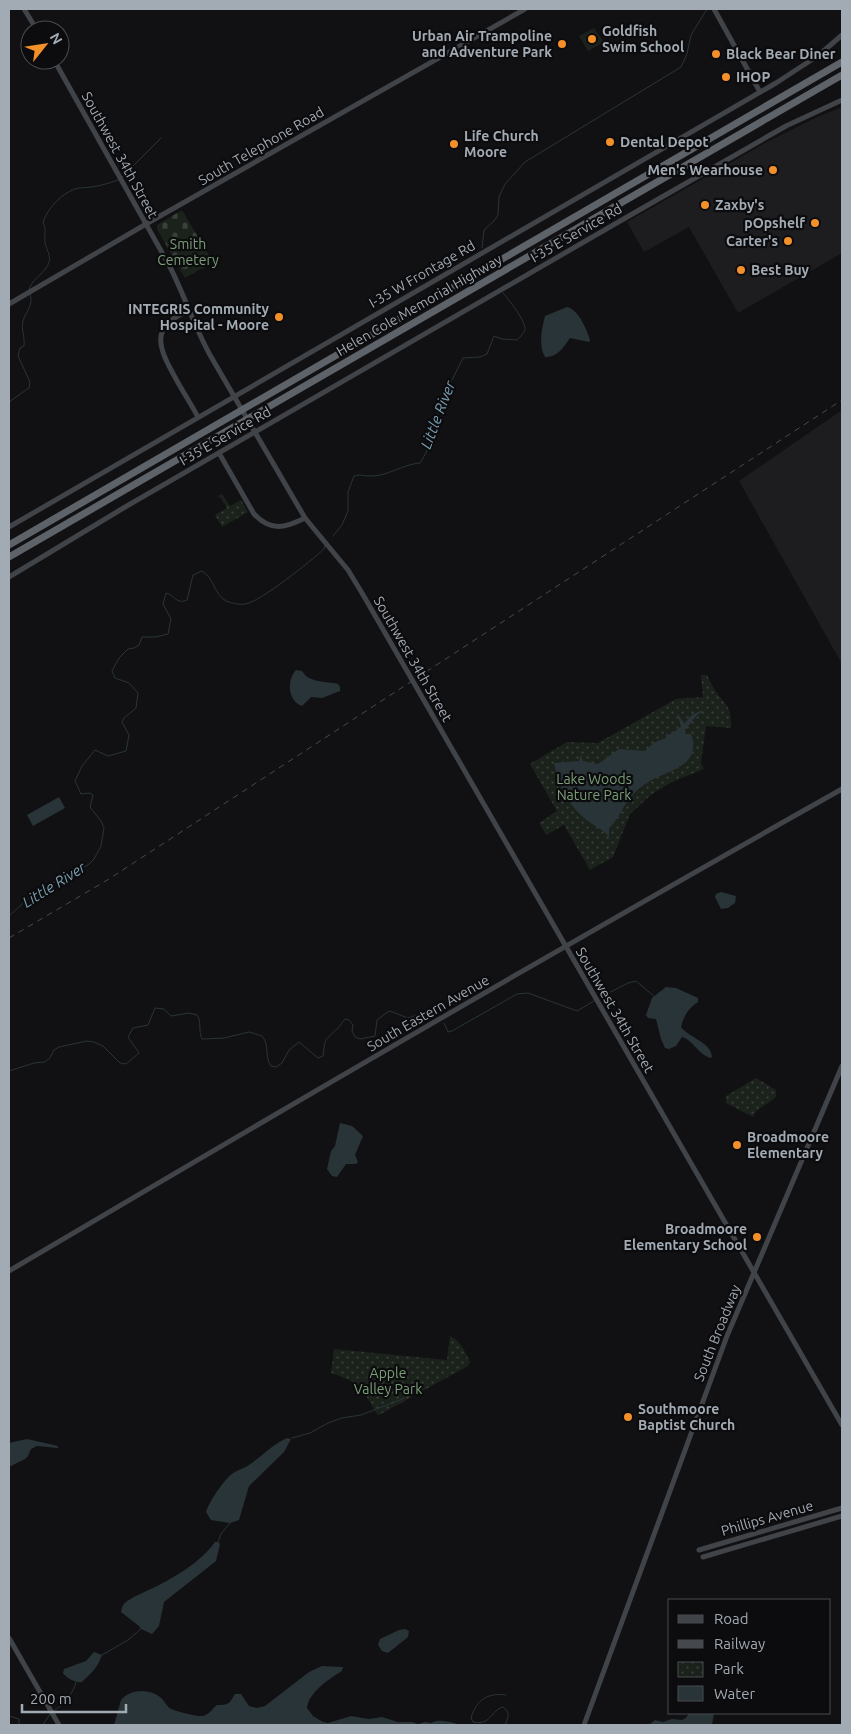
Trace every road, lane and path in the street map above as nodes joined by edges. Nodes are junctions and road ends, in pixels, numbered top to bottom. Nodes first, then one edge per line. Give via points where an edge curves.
1 (24, 9) edge
2 (525, 9) edge
3 (714, 10) edge
4 (31, 20) edge
5 (842, 35) edge
6 (842, 56) edge
7 (842, 62) edge
8 (60, 70) edge
9 (842, 74) edge
10 (815, 78) junction
11 (842, 80) edge
12 (820, 87) junction
13 (760, 92) junction
14 (842, 100) edge
15 (146, 224) junction
16 (9, 304) edge
17 (189, 311) junction
18 (198, 417) junction
19 (219, 453) junction
20 (305, 518) junction
21 (9, 527) edge
22 (9, 544) edge
23 (9, 557) edge
24 (9, 577) edge
25 (842, 789) edge
26 (566, 947) junction
27 (842, 1066) edge
28 (760, 1257) junction
29 (746, 1259) junction
30 (9, 1271) edge
31 (754, 1272) junction
32 (842, 1425) edge
33 (842, 1508) edge
34 (842, 1516) edge
35 (699, 1550) dead end
36 (703, 1557) dead end
37 (9, 1638) edge
38 (59, 1725) edge
39 (584, 1725) edge

1 - 4 street
2 - 15 street, South Telephone Road
3 - 13 street
5 - 13 street, I-35 W Frontage Rd via 805,65
6 - 10 highway
7 - 10 highway, Helen Cole Memorial Highway
8 - 15 street, Southwest 34th Street
9 - 12 highway, Helen Cole Memorial Highway
10 - 22 highway, Helen Cole Memorial Highway
11 - 12 highway
12 - 23 highway, Helen Cole Memorial Highway
13 - 18 street, I-35 W Frontage Rd
14 - 19 street, I-35 E Service Rd via 786,126
15 - 16 street, South Telephone Road
15 - 17 street, Southwest 34th Street via 177,279
17 - 18 street via 166,325 160,346 164,359
17 - 20 street, Southwest 34th Street via 203,343
18 - 21 street, I-35 W Frontage Rd
19 - 20 street via 261,521 285,527
19 - 24 street, I-35 E Service Rd
20 - 26 street, Southwest 34th Street via 348,570 362,593
25 - 26 street, South Eastern Avenue
26 - 29 street, Southwest 34th Street
26 - 30 street, South Eastern Avenue
27 - 28 street, South Broadway
28 - 29 street
28 - 31 street, South Broadway
29 - 31 street, Southwest 34th Street
31 - 32 street, Southwest 34th Street
31 - 39 street, South Broadway via 718,1359
33 - 35 street, Phillips Avenue
34 - 36 street, Phillips Avenue
37 - 38 street

